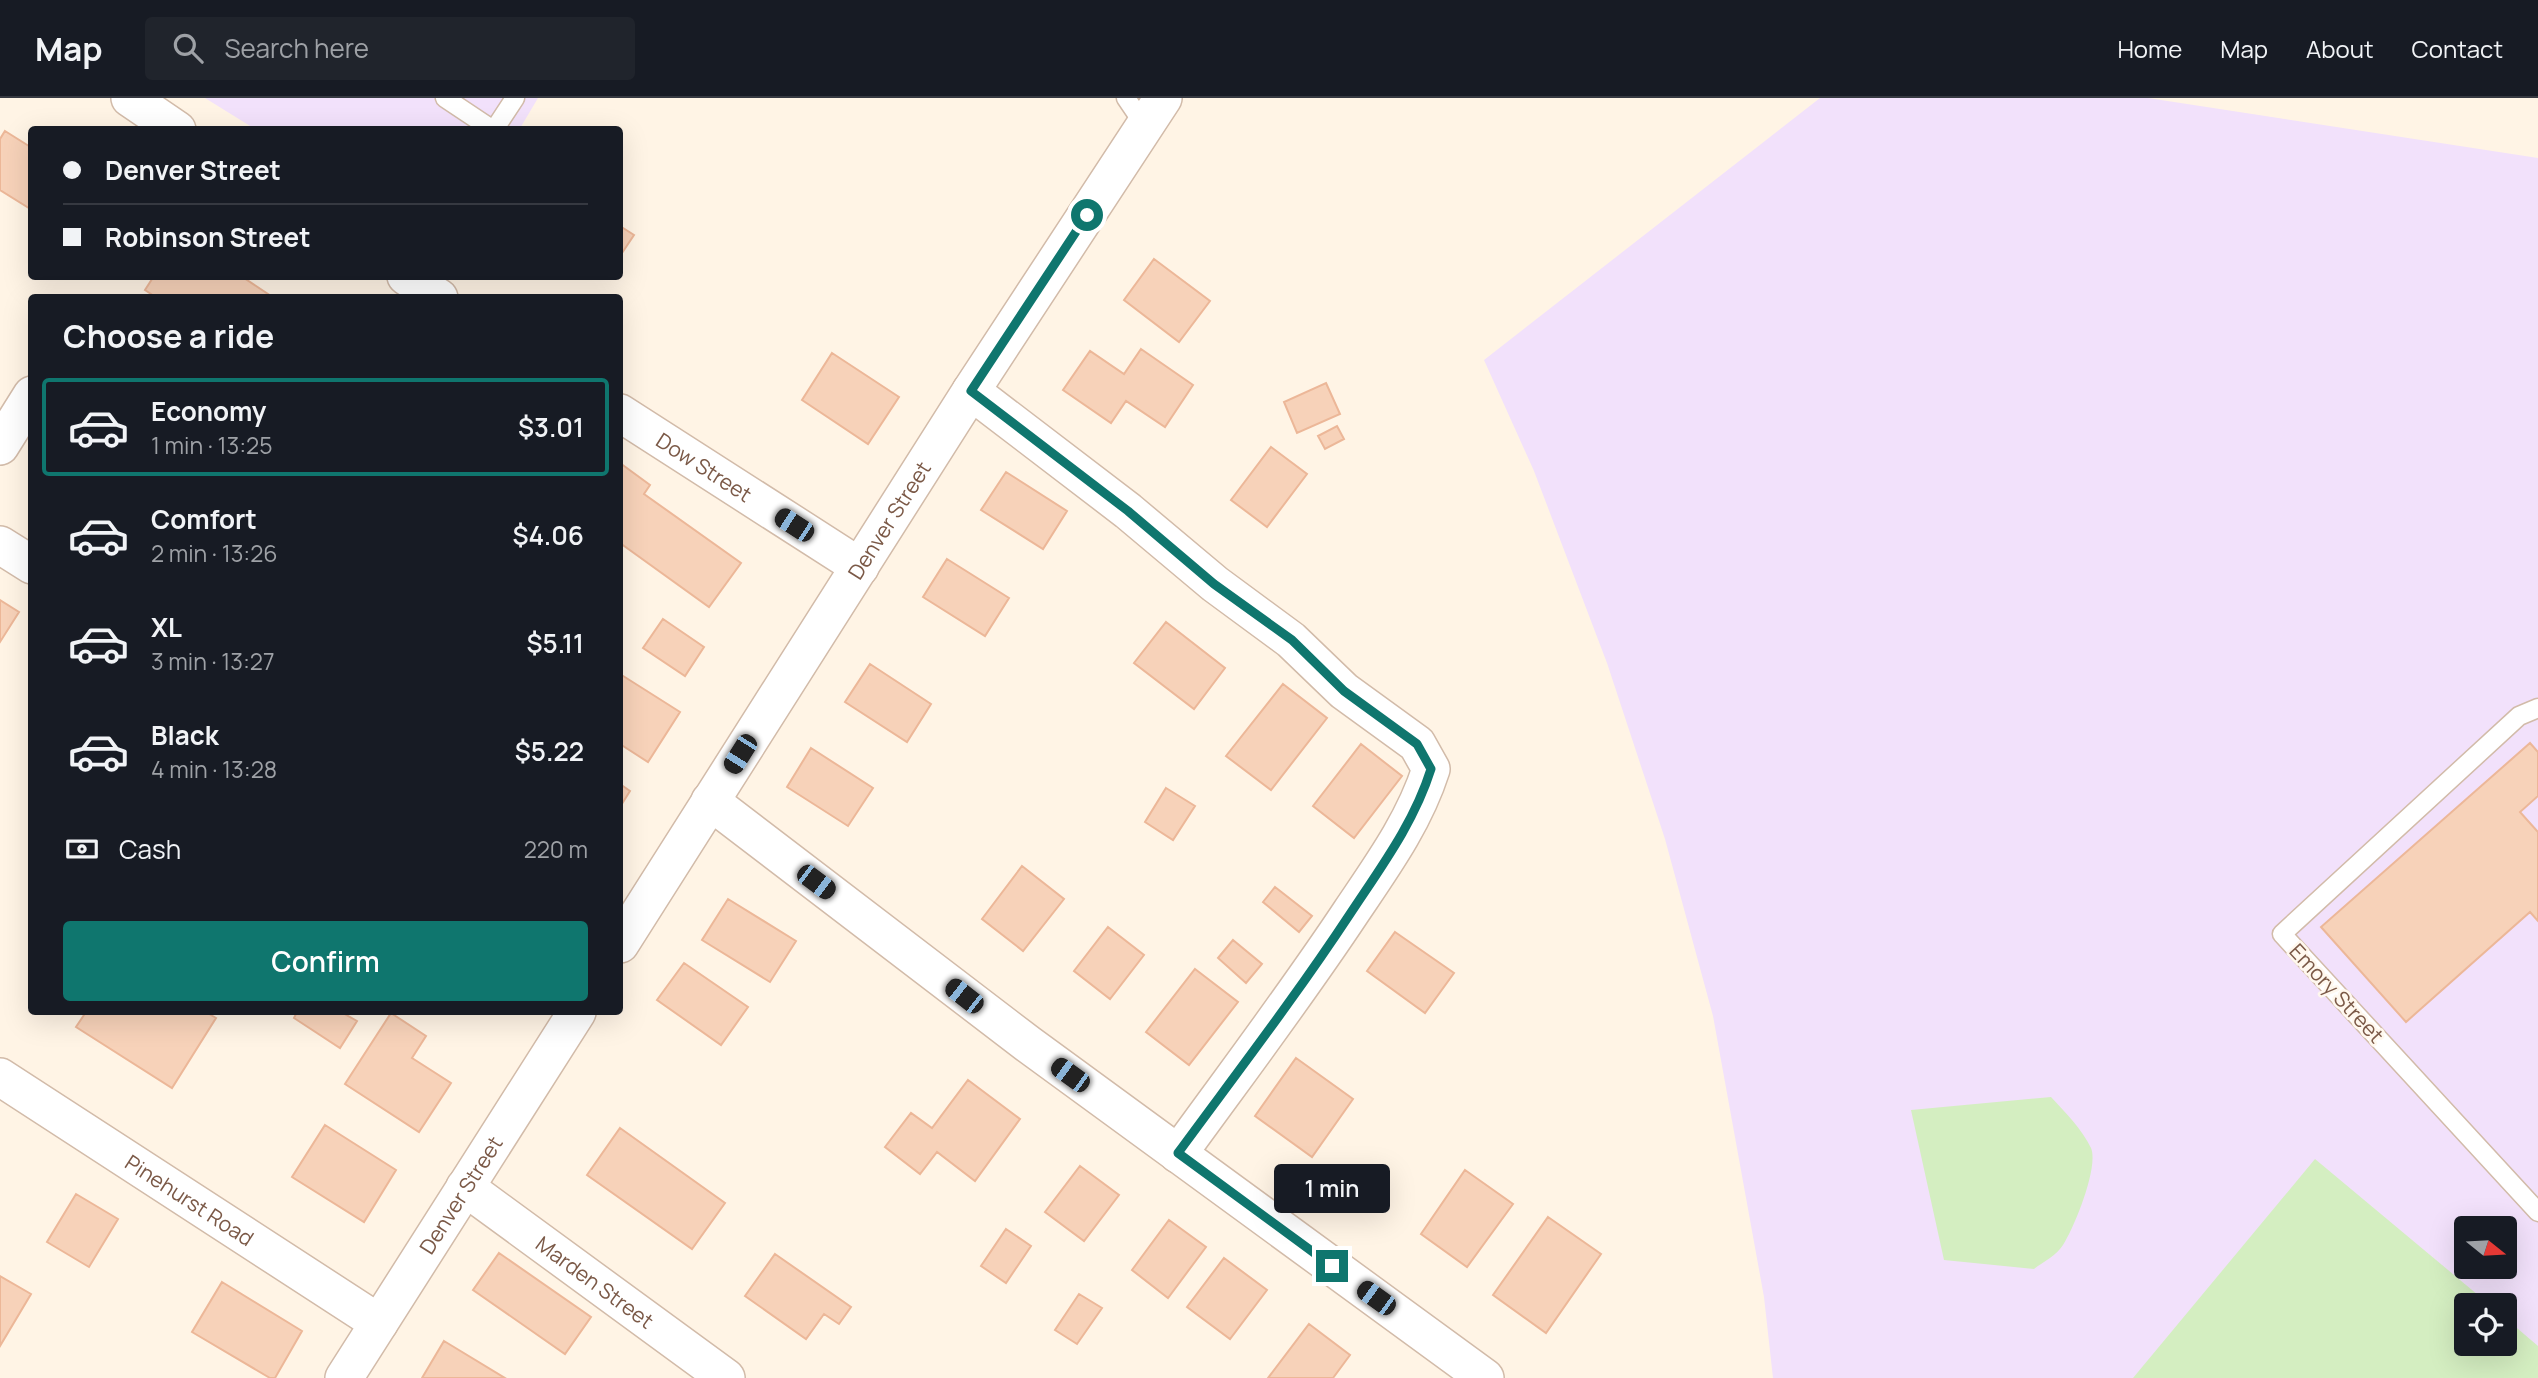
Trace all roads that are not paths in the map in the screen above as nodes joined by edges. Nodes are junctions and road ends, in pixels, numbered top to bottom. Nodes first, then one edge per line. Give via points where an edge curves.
1 (130, 98) edge
2 (445, 98) edge
3 (515, 98) edge
4 (1145, 107) edge
5 (171, 126) edge
6 (487, 126) edge
7 (496, 126) edge
8 (412, 280) edge
9 (433, 294) edge
10 (971, 391) junction
11 (28, 401) edge
12 (623, 415) edge
13 (0, 446) edge
14 (0, 545) edge
15 (28, 562) edge
16 (860, 567) junction
17 (2538, 708) edge
18 (710, 801) junction
19 (623, 939) edge
20 (575, 1015) edge
21 (0, 1077) edge
22 (1178, 1153) junction
23 (465, 1188) junction
24 (2538, 1212) edge
25 (379, 1323) junction
26 (344, 1378) edge
27 (726, 1378) edge
28 (1485, 1378) edge

1 - 5 street
2 - 6 lane
3 - 7 lane
4 - 10 street, Denver Street
8 - 9 street
10 - 16 street, Denver Street
10 - 22 street via 1128,511 1214,584 1292,640 1344,691 1417,744 1431,769 1421,801 1395,848
11 - 13 street
12 - 16 street, Dow Street
14 - 15 street
16 - 18 street, Denver Street
17 - 24 lane, Emory Street via 2519,716 2282,934
18 - 19 street, Denver Street
18 - 22 street
20 - 23 street, Denver Street
21 - 25 street, Pinehurst Road
22 - 28 street
23 - 25 street, Denver Street
23 - 27 street, Marden Street
25 - 26 street, Denver Street

